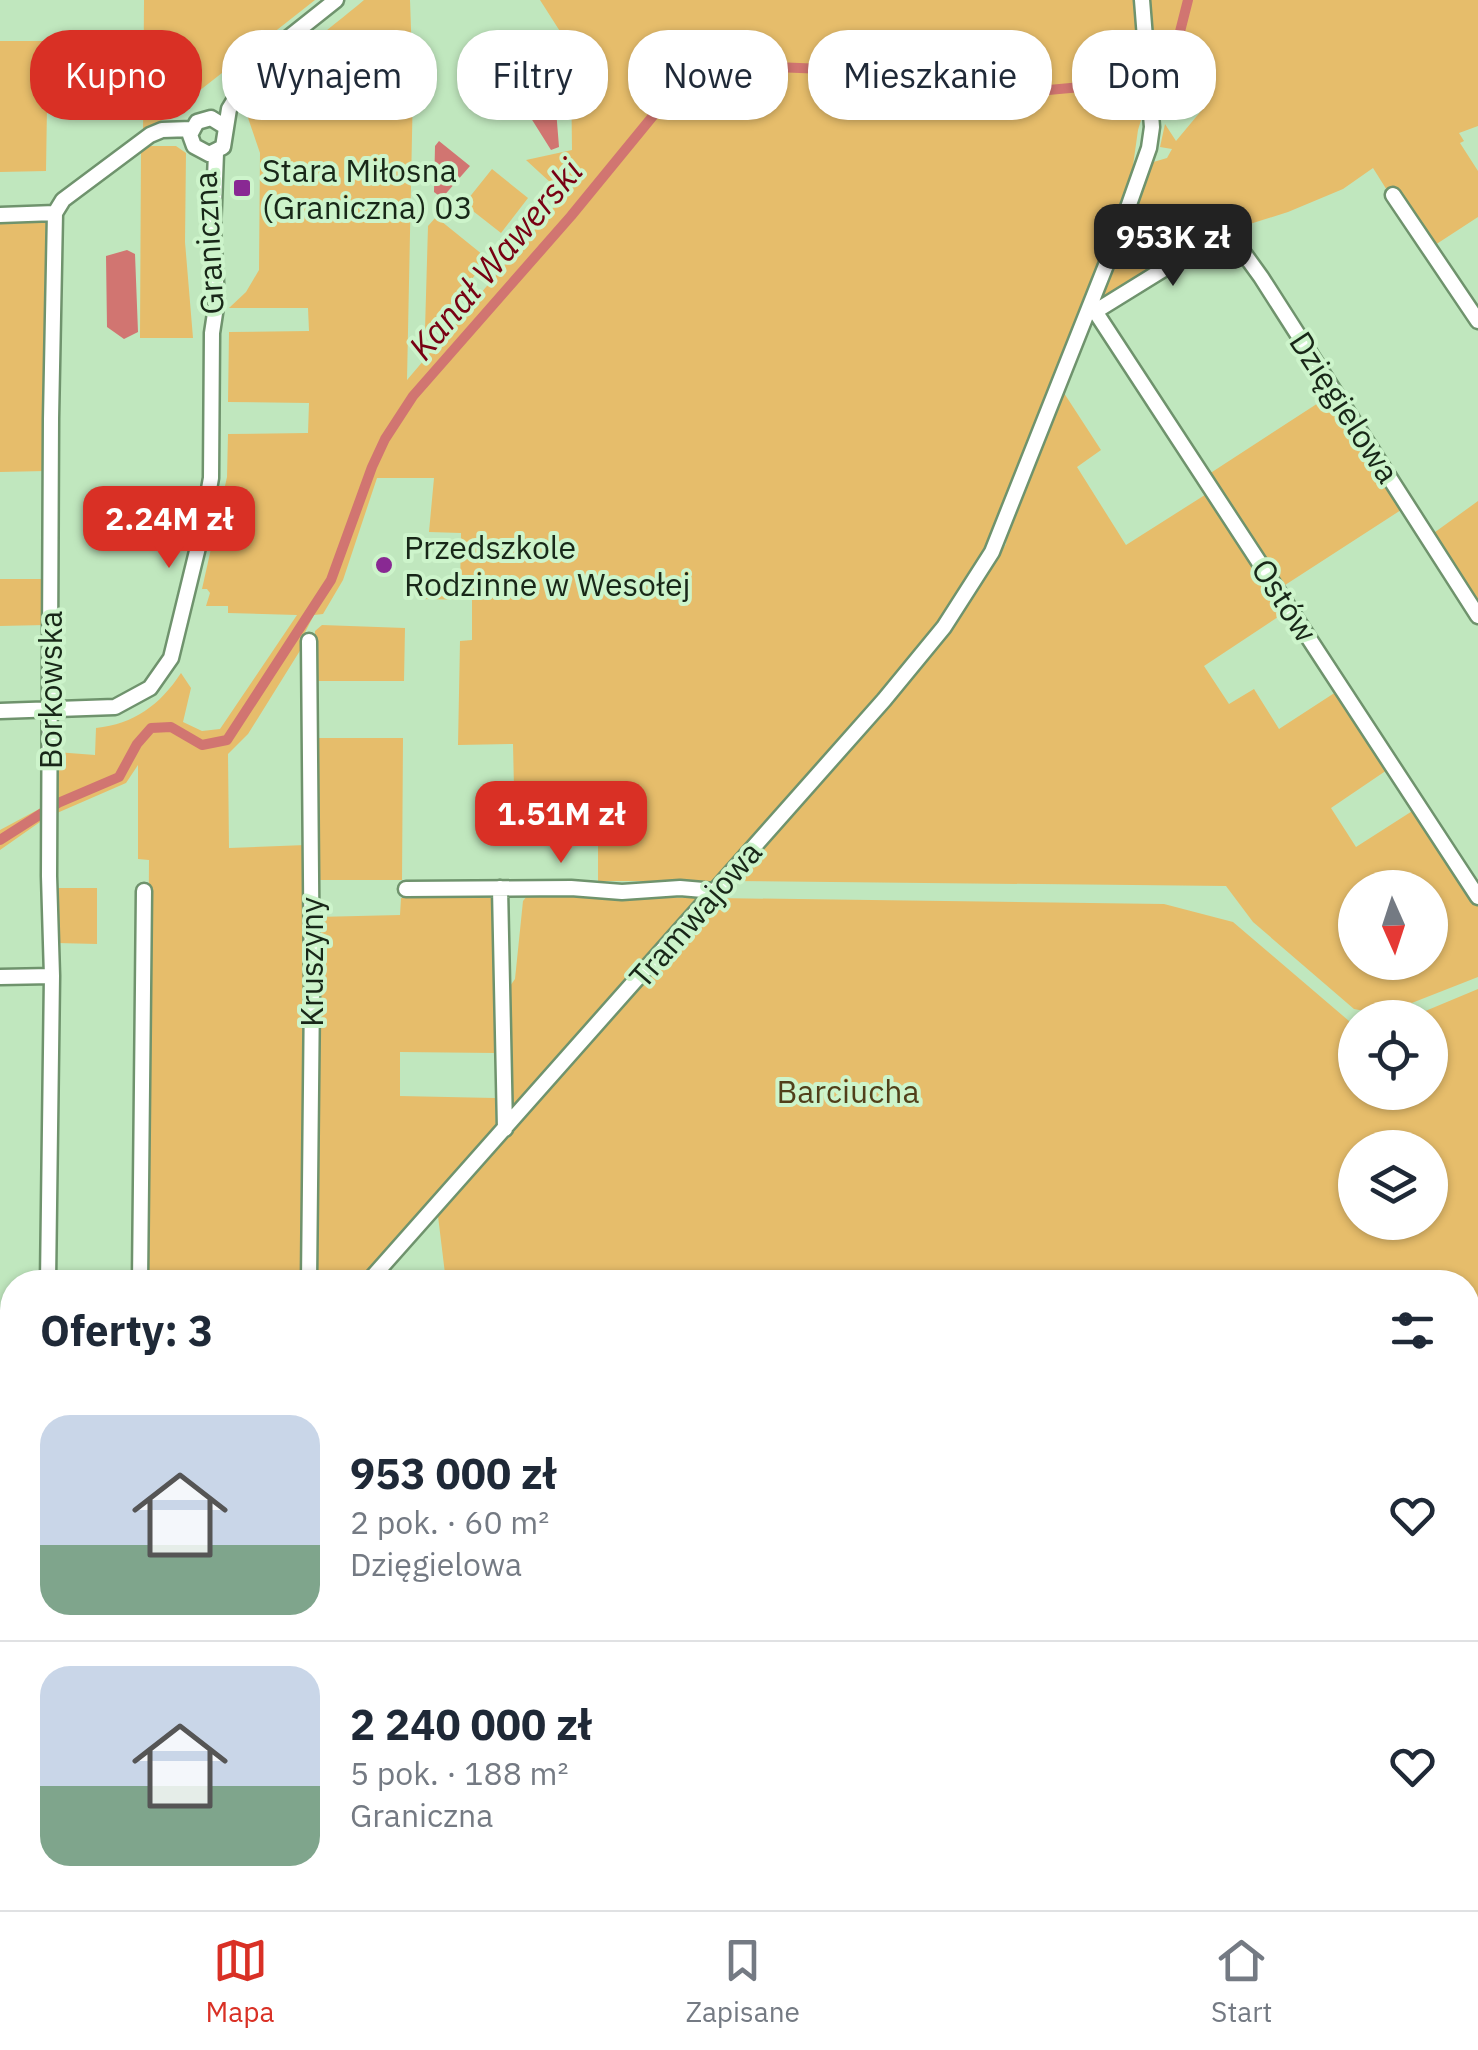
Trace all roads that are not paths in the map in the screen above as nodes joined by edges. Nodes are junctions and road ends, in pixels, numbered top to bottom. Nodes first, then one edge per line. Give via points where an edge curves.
1 (336, 0) edge
2 (1142, 0) edge
3 (218, 122) junction
4 (192, 135) junction
5 (209, 153) junction
6 (1393, 195) dead end
7 (55, 213) junction
8 (0, 215) edge
9 (1093, 308) junction
10 (1478, 321) edge
11 (1478, 616) edge
12 (308, 641) dead end
13 (0, 711) edge
14 (49, 711) junction
15 (500, 888) junction
16 (406, 889) dead end
17 (715, 891) junction
18 (144, 892) dead end
19 (1478, 896) edge
20 (52, 976) junction
21 (0, 977) edge
22 (505, 1128) junction
23 (48, 1270) edge
24 (140, 1270) edge
25 (309, 1270) edge
26 (379, 1270) edge

1 - 3 street, Graniczna via 256,65
2 - 9 street, Tramwajowa via 1149,148
3 - 4 street via 200,120
3 - 5 street, Graniczna via 226,141
4 - 5 street
4 - 7 street via 144,140
5 - 14 street, Graniczna via 217,304 210,491 171,658 150,688 125,704
6 - 10 street
7 - 8 street
7 - 14 street, Borkowska
9 - 11 street, Dzięgielowa via 1227,230
9 - 17 street, Tramwajowa via 978,578 884,700
9 - 19 street, Ostów
12 - 25 street, Kruszyny
13 - 14 street, Graniczna
14 - 20 street, Borkowska
15 - 16 street
15 - 17 street
15 - 22 street
17 - 22 street, Tramwajowa
18 - 24 street
20 - 21 street
20 - 23 street, Borkowska
22 - 26 street, Tramwajowa

